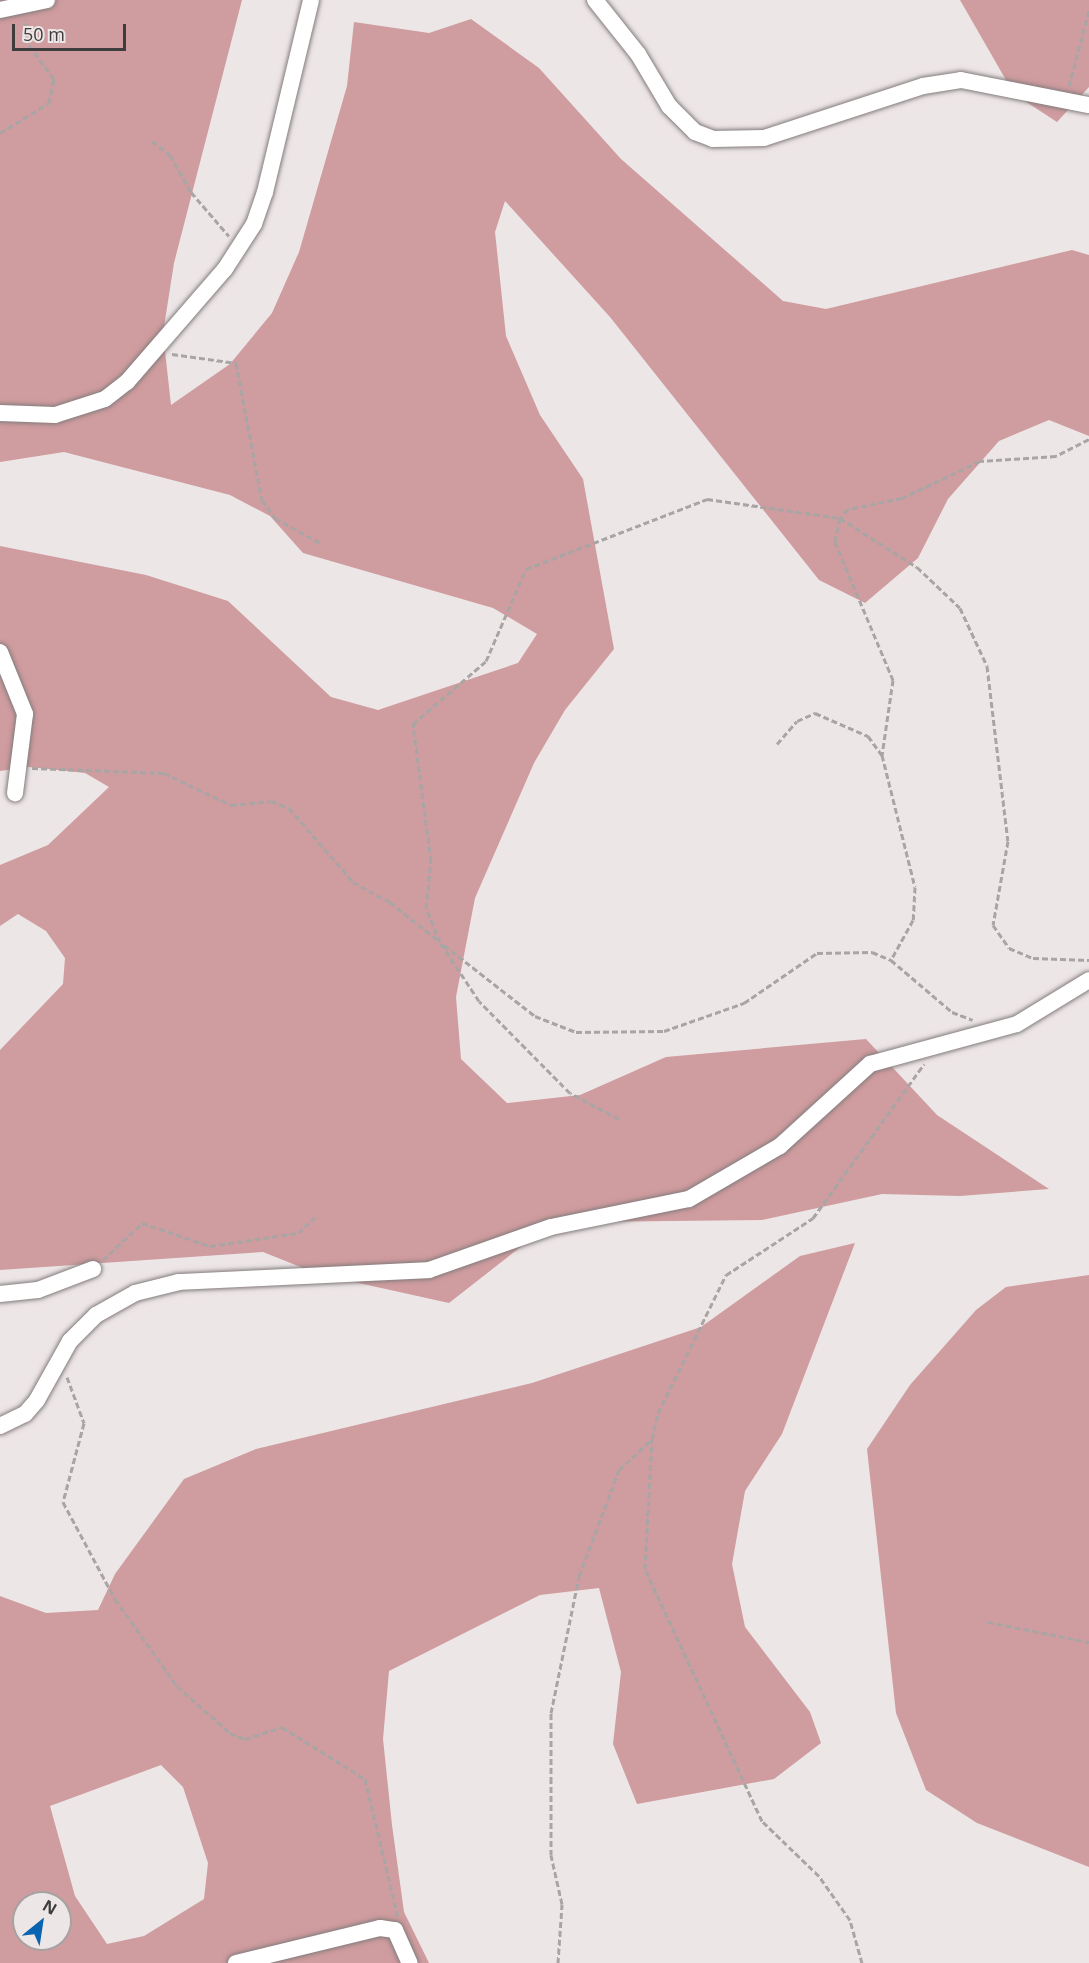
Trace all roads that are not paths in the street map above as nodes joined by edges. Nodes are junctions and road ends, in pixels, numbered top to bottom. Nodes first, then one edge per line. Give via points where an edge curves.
1 (43, 0) edge
2 (311, 0) edge
3 (595, 0) edge
4 (0, 10) edge
5 (1089, 105) edge
6 (0, 413) edge
7 (0, 652) edge
8 (15, 793) dead end
9 (1089, 980) edge
10 (93, 1269) road end
11 (0, 1294) edge
12 (0, 1426) edge
13 (236, 1963) edge
14 (410, 1963) edge

1 - 4 street
2 - 6 street via 266,192 240,248 128,382 81,410 37,416
3 - 5 street via 638,54 669,106 695,132 713,139 764,138 923,86 961,80
7 - 8 street via 25,714
9 - 12 street via 1017,1024 928,1050 893,1054 870,1064 780,1146 689,1199 551,1227 429,1270 179,1282 135,1293 96,1315 70,1341 24,1414
10 - 11 street via 38,1290
13 - 14 street via 380,1928 395,1930

